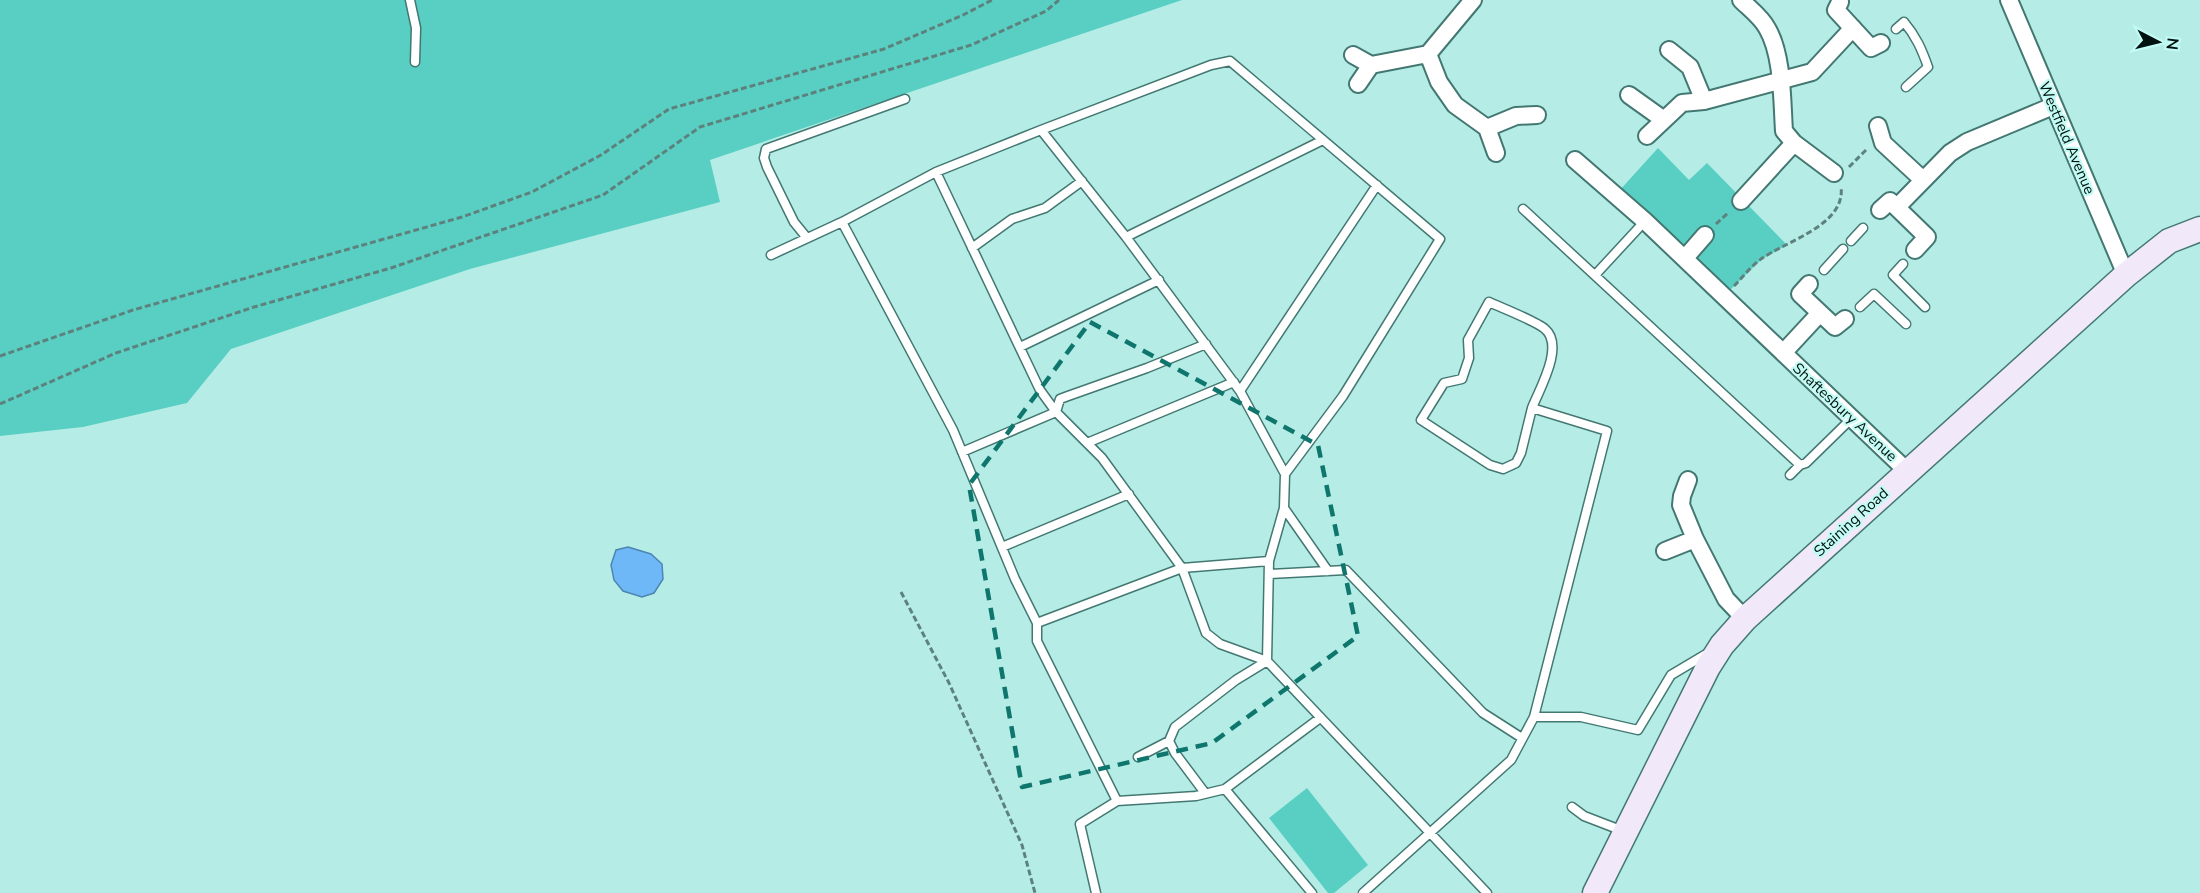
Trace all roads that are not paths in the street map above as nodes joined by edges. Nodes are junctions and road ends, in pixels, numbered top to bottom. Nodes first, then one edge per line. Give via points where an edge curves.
1 (410, 0) edge
2 (1473, 0) edge
3 (1741, 0) edge
4 (2009, 0) edge
5 (1839, 2) dead end
6 (1853, 28) junction
7 (1896, 29) dead end
8 (1881, 43) dead end
9 (1669, 50) dead end
10 (1428, 54) junction
11 (1353, 55) dead end
12 (415, 62) dead end
13 (1371, 65) junction
14 (1782, 81) junction
15 (1358, 84) dead end
16 (1906, 87) dead end
17 (1629, 95) dead end
18 (905, 99) dead end
19 (1704, 101) junction
20 (2053, 106) junction
21 (1537, 115) dead end
22 (1664, 120) junction
23 (1878, 126) dead end
24 (1486, 128) junction
25 (1041, 130) junction
26 (1647, 136) dead end
27 (1323, 140) junction
28 (1794, 143) junction
29 (1496, 153) dead end
30 (1575, 160) dead end
31 (936, 172) junction
32 (1841, 174) road end
33 (1922, 179) junction
34 (1082, 181) junction
35 (1377, 185) junction
36 (1741, 201) road end
37 (1897, 207) junction
38 (1523, 209) dead end
39 (1880, 210) dead end
40 (1645, 221) junction
41 (842, 222) junction
42 (1863, 228) dead end
43 (2200, 229) edge
44 (1706, 235) road end
45 (1126, 237) junction
46 (807, 238) junction
47 (1851, 241) dead end
48 (972, 248) junction
49 (1843, 249) dead end
50 (1915, 250) dead end
51 (771, 255) dead end
52 (1685, 258) junction
53 (1903, 264) dead end
54 (1824, 270) dead end
55 (1596, 274) junction
56 (2126, 275) junction
57 (1159, 280) junction
58 (1809, 284) dead end
59 (1860, 307) dead end
60 (1925, 307) dead end
61 (1820, 313) junction
62 (1845, 319) dead end
63 (1906, 324) dead end
64 (1206, 344) junction
65 (1020, 347) junction
66 (1783, 353) junction
67 (1234, 382) junction
68 (1240, 391) junction
69 (1532, 408) junction
70 (1056, 412) junction
71 (1853, 417) junction
72 (1087, 443) junction
73 (962, 452) junction
74 (1800, 465) junction
75 (1907, 471) junction
76 (1285, 474) junction
77 (1790, 475) dead end
78 (1688, 480) dead end
79 (1129, 494) junction
80 (1284, 508) junction
81 (1695, 539) junction
82 (1002, 547) junction
83 (1665, 551) dead end
84 (1269, 561) junction
85 (1182, 568) junction
86 (1328, 571) junction
87 (1269, 574) junction
88 (1745, 619) junction
89 (1037, 623) junction
90 (1722, 645) junction
91 (1267, 661) junction
92 (1534, 717) junction
93 (1320, 718) junction
94 (1522, 738) junction
95 (1169, 741) junction
96 (1138, 757) dead end
97 (1225, 789) junction
98 (1205, 794) junction
99 (1116, 801) junction
100 (1572, 807) dead end
101 (1626, 832) junction
102 (1430, 834) junction
103 (1096, 893) edge
104 (1312, 893) edge
105 (1363, 893) edge
106 (1487, 893) edge
107 (1594, 893) edge

1 - 12 lane via 416,28
2 - 10 street
3 - 14 street via 1768,28
4 - 20 street, Westfield Avenue
5 - 6 street via 1836,10
6 - 8 street via 1871,48
6 - 14 street via 1812,72
7 - 16 lane via 1904,22 1914,33 1928,67
9 - 19 street via 1690,67
10 - 13 street
10 - 24 street via 1438,82 1455,105
11 - 13 street
13 - 15 street
14 - 19 street
14 - 28 street via 1784,131
17 - 22 street
18 - 46 lane via 766,149 767,167 794,222
19 - 22 street via 1682,104
20 - 33 street via 1967,142 1944,157
20 - 56 street, Westfield Avenue
21 - 24 street via 1516,116
22 - 26 street
23 - 33 street via 1883,143
24 - 29 street
25 - 27 lane via 1211,65 1230,62
25 - 31 lane
25 - 34 lane
27 - 35 lane
27 - 45 lane
28 - 32 street
28 - 36 street
30 - 40 street, Shaftesbury Avenue
31 - 41 lane
31 - 48 lane
33 - 37 street
34 - 45 lane
34 - 48 lane via 1045,208 1012,219
35 - 68 lane
35 - 76 lane via 1440,239 1343,396
37 - 39 street via 1890,201
37 - 50 street via 1927,237
38 - 55 lane
40 - 52 street, Shaftesbury Avenue
40 - 55 lane
41 - 46 lane
41 - 73 lane
42 - 47 lane
43 - 56 street, Staining Road via 2169,241
44 - 52 street
45 - 57 lane
46 - 51 lane
48 - 65 lane
49 - 54 lane
52 - 66 street, Shaftesbury Avenue
53 - 60 lane via 1893,275
55 - 74 lane
56 - 75 street, Staining Road
57 - 64 lane
57 - 65 lane
58 - 61 street via 1800,294
59 - 63 lane via 1874,294
61 - 62 street via 1835,327
61 - 66 street, Shaftesbury Avenue
64 - 67 lane
64 - 70 lane via 1060,399
65 - 70 lane via 1040,390
66 - 71 street, Shaftesbury Avenue
67 - 68 lane
67 - 72 lane
68 - 76 lane
69 - 69 lane via 1551,361 1552,342 1546,329 1490,302 1468,340 1469,358 1462,379 1444,383 1421,420 1490,465 1503,469 1516,464
69 - 92 lane via 1607,431
70 - 72 lane
70 - 73 lane
71 - 74 lane
71 - 75 street, Shaftesbury Avenue
72 - 79 lane
73 - 82 lane
74 - 77 lane
75 - 88 street, Staining Road
76 - 80 lane
78 - 81 street via 1682,505
79 - 82 lane
79 - 85 lane
80 - 84 lane
80 - 86 lane
81 - 83 street
81 - 88 street via 1726,599
82 - 89 lane
84 - 85 lane
84 - 87 lane
85 - 89 lane
85 - 91 lane via 1206,633 1220,644
86 - 87 lane
86 - 94 lane via 1346,570 1483,713
87 - 91 lane
88 - 90 street, Staining Road
89 - 99 lane via 1037,641
90 - 92 lane via 1671,675 1638,730 1581,717
90 - 101 street, Staining Road
91 - 93 lane
91 - 95 lane via 1175,727
92 - 94 lane
93 - 97 lane
93 - 102 lane
94 - 102 lane via 1511,760
95 - 96 lane
95 - 98 lane
97 - 98 lane
97 - 104 lane
98 - 99 lane
99 - 103 lane via 1080,824
100 - 101 lane via 1584,816
101 - 107 street, Staining Road
102 - 105 lane
102 - 106 lane

